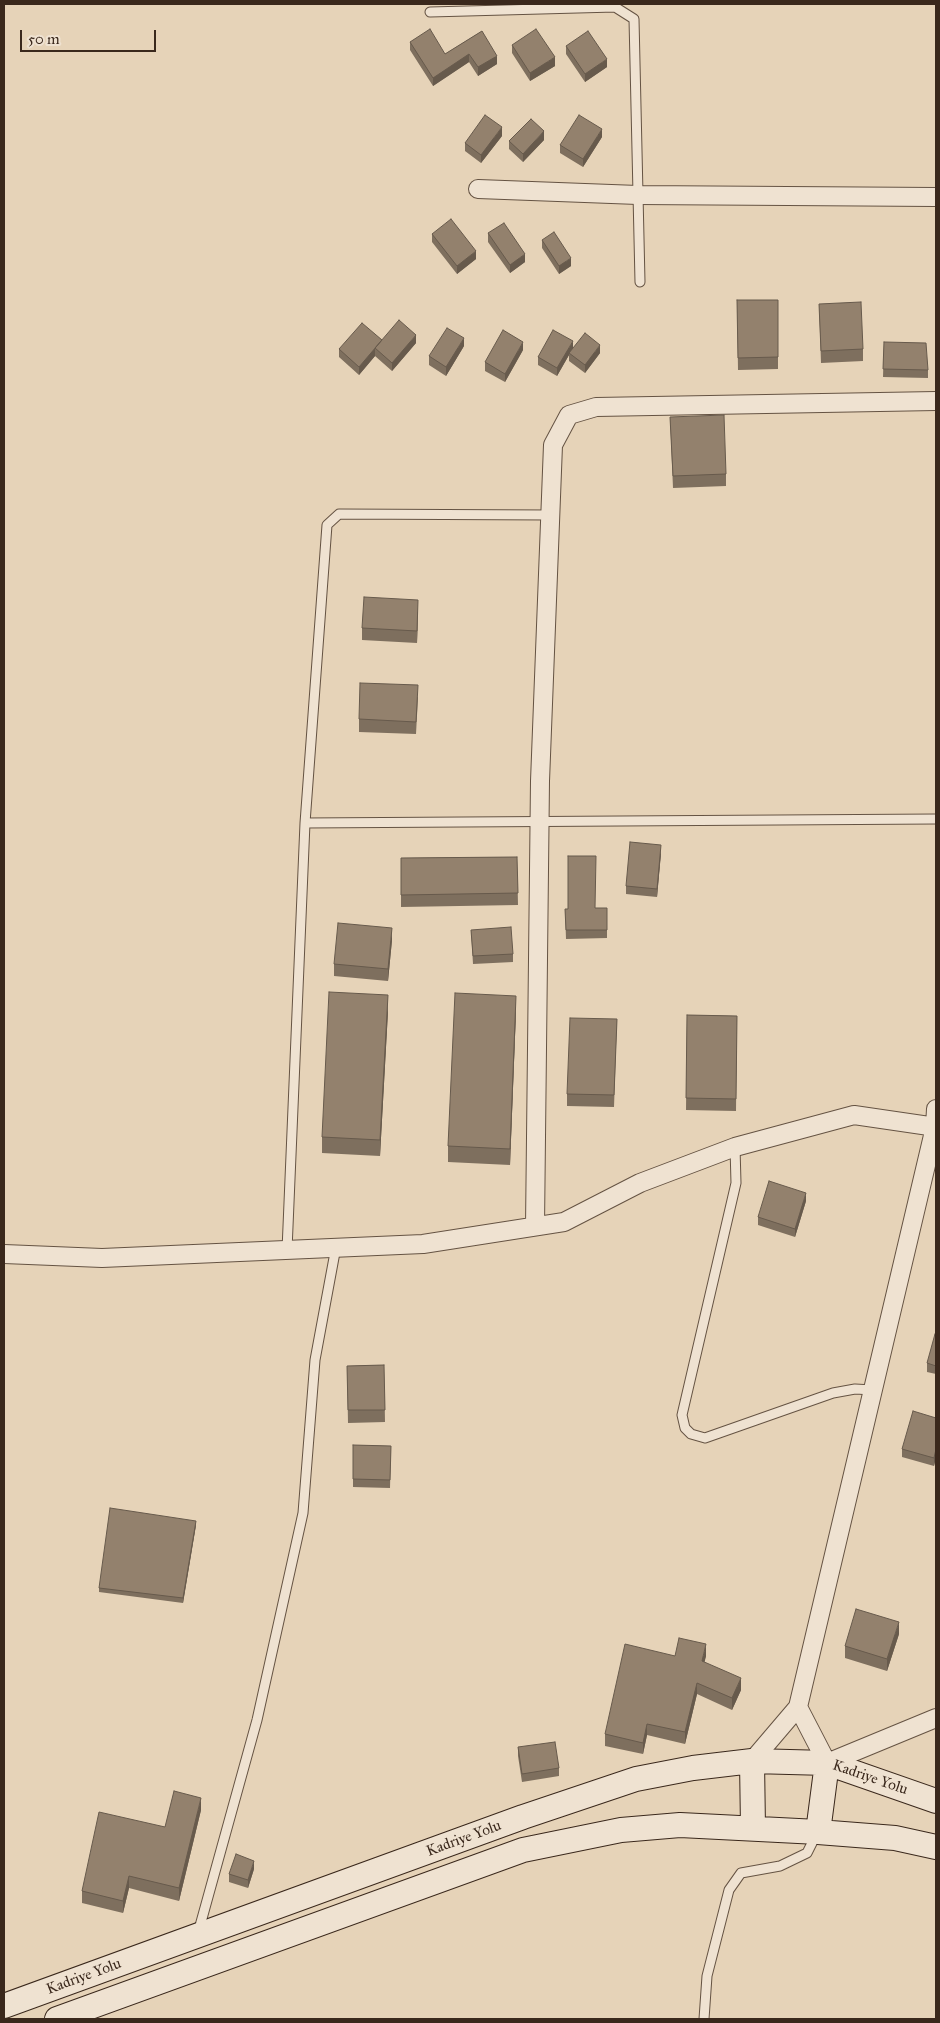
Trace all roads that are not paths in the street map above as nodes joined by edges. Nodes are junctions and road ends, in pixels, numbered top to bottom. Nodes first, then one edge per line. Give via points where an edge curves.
1 (430, 12) dead end
2 (478, 189) dead end
3 (638, 195) junction
4 (936, 197) edge
5 (640, 282) dead end
6 (936, 401) edge
7 (550, 516) junction
8 (936, 819) edge
9 (540, 821) junction
10 (305, 823) junction
11 (936, 1109) edge
12 (936, 1127) edge
13 (735, 1147) junction
14 (535, 1226) junction
15 (336, 1248) junction
16 (287, 1250) junction
17 (4, 1254) edge
18 (873, 1390) junction
19 (798, 1708) junction
20 (936, 1718) edge
21 (752, 1761) junction
22 (827, 1763) junction
23 (936, 1801) edge
24 (753, 1828) junction
25 (818, 1832) junction
26 (936, 1847) edge
27 (197, 1936) junction
28 (4, 2006) edge
29 (57, 2019) edge
30 (704, 2019) edge

1 - 3 lane via 615,6 634,19
2 - 3 street
3 - 4 street
3 - 5 lane
6 - 7 street via 596,407 569,415 553,445
7 - 9 street
7 - 10 lane via 339,514 327,525
8 - 9 lane
9 - 10 lane
9 - 14 street
10 - 16 lane
11 - 12 street
12 - 13 street via 854,1116
12 - 18 street
13 - 14 street via 640,1183 564,1222
13 - 18 lane via 736,1183 682,1415 685,1428 691,1434 705,1438 833,1393
14 - 15 street via 423,1244
15 - 16 street
15 - 27 lane via 315,1360 303,1513 257,1720
16 - 17 street via 102,1258
18 - 19 street
19 - 21 street
19 - 22 street
20 - 22 street
21 - 22 main road, Kadriye Yolu
21 - 24 main road
21 - 27 main road, Kadriye Yolu via 636,1779
22 - 23 main road, Kadriye Yolu
22 - 25 main road
24 - 25 main road, Kadriye Yolu
24 - 29 main road, Kadriye Yolu via 680,1826 622,1830 523,1850
25 - 26 main road, Kadriye Yolu via 895,1838
25 - 30 lane via 807,1853 780,1866 741,1873 729,1890 707,1976
27 - 28 main road, Kadriye Yolu

